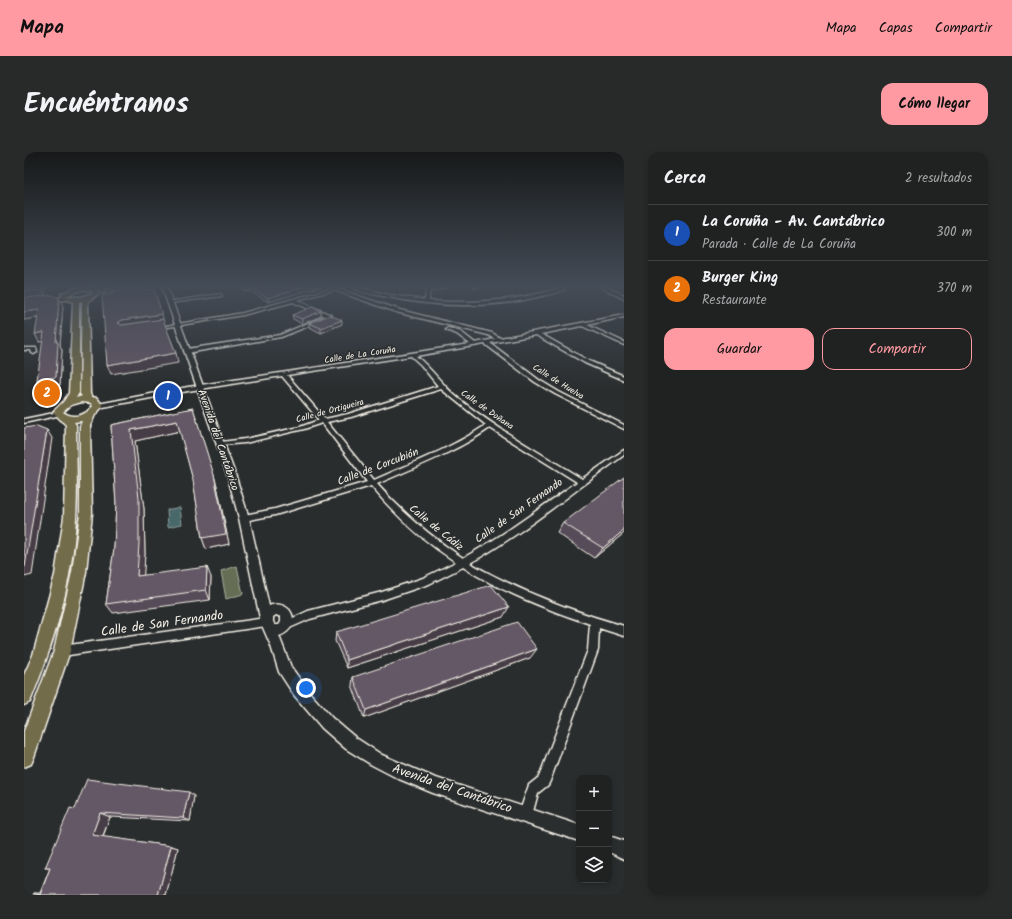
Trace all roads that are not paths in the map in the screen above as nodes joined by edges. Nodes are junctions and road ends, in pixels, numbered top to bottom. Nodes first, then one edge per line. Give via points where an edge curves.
1 (76, 322) edge
2 (85, 322) edge
3 (193, 322) edge
4 (316, 322) edge
5 (423, 322) edge
6 (441, 322) edge
7 (598, 322) edge
8 (178, 324) junction
9 (582, 325) junction
10 (148, 329) edge
11 (538, 334) junction
12 (499, 340) junction
13 (487, 343) junction
14 (624, 344) edge
15 (475, 345) junction
16 (24, 349) edge
17 (187, 351) junction
18 (34, 352) dead end
19 (412, 355) junction
20 (284, 375) junction
21 (624, 378) edge
22 (200, 387) junction
23 (442, 387) junction
24 (68, 403) junction
25 (93, 406) junction
26 (62, 417) junction
27 (323, 421) junction
28 (24, 422) edge
29 (490, 425) junction
30 (624, 428) edge
31 (221, 444) junction
32 (624, 452) edge
33 (582, 482) junction
34 (373, 483) junction
35 (244, 518) junction
36 (462, 563) junction
37 (261, 596) junction
38 (282, 611) junction
39 (308, 615) junction
40 (595, 621) junction
41 (267, 623) junction
42 (285, 627) junction
43 (624, 631) edge
44 (62, 651) junction
45 (280, 652) junction
46 (24, 696) edge
47 (24, 757) edge
48 (526, 814) junction
49 (576, 833) edge
50 (612, 845) edge
51 (624, 850) edge

1 - 24 main road via 74,393
2 - 25 main road via 85,394
3 - 8 street
4 - 17 street via 276,337
5 - 15 street via 456,331
6 - 12 street via 490,334
7 - 9 street, Calle de La Coruña
8 - 10 street
8 - 17 street, Avenida del Cantábrico
9 - 11 street, Calle de La Coruña
9 - 14 street
11 - 12 street, Calle de La Coruña
11 - 21 street via 587,362
12 - 13 street, Calle de La Coruña
13 - 15 street, Calle de La Coruña
13 - 30 street, Calle de Huelva via 537,381
15 - 19 street, Calle de La Coruña
16 - 18 street via 34,349
17 - 22 street, Avenida del Cantábrico
19 - 20 street, Calle de La Coruña
19 - 23 street, Calle de Doñana
20 - 22 street, Calle de La Coruña
20 - 27 street, Calle de Cádiz
22 - 25 street, Calle de La Coruña
22 - 31 street, Avenida del Cantábrico
23 - 27 street, Calle de Ortigueira via 350,416
23 - 29 street, Calle de Doñana
24 - 25 main road via 82,399
24 - 26 main road via 60,408
25 - 26 main road via 79,418
25 - 44 main road via 86,426 86,513 79,572
26 - 28 street
26 - 46 main road via 71,425 70,517 62,575 41,654
27 - 31 street, Calle de Ortigueira
27 - 34 street, Calle de Cádiz
29 - 33 street, Calle de Doñana
29 - 34 street, Calle de Corcubión via 454,446
31 - 35 street, Avenida del Cantábrico
32 - 33 street, Calle de San Fernando
33 - 36 street, Calle de San Fernando
34 - 35 street, Calle de Corcubión via 275,512
34 - 36 street, Calle de Cádiz via 404,517
35 - 37 street, Avenida del Cantábrico
36 - 39 street, Calle de San Fernando via 426,581 382,596
36 - 40 street, Calle de Cádiz via 545,603
37 - 38 street
37 - 41 street, Avenida del Cantábrico
38 - 39 street, Calle de San Fernando
38 - 41 street via 272,611
38 - 42 street via 289,620
39 - 42 street, Calle de San Fernando
40 - 43 street, Calle de Cádiz
40 - 48 street via 593,650 544,781 533,789
41 - 42 street via 277,630
41 - 44 street, Calle de San Fernando
41 - 45 street, Avenida del Cantábrico
42 - 45 street, Avenida del Cantábrico
44 - 47 main road
45 - 48 street, Avenida del Cantábrico via 283,666 316,712 338,735 360,751 386,766 431,784
48 - 49 street, Avenida del Cantábrico
50 - 51 street

